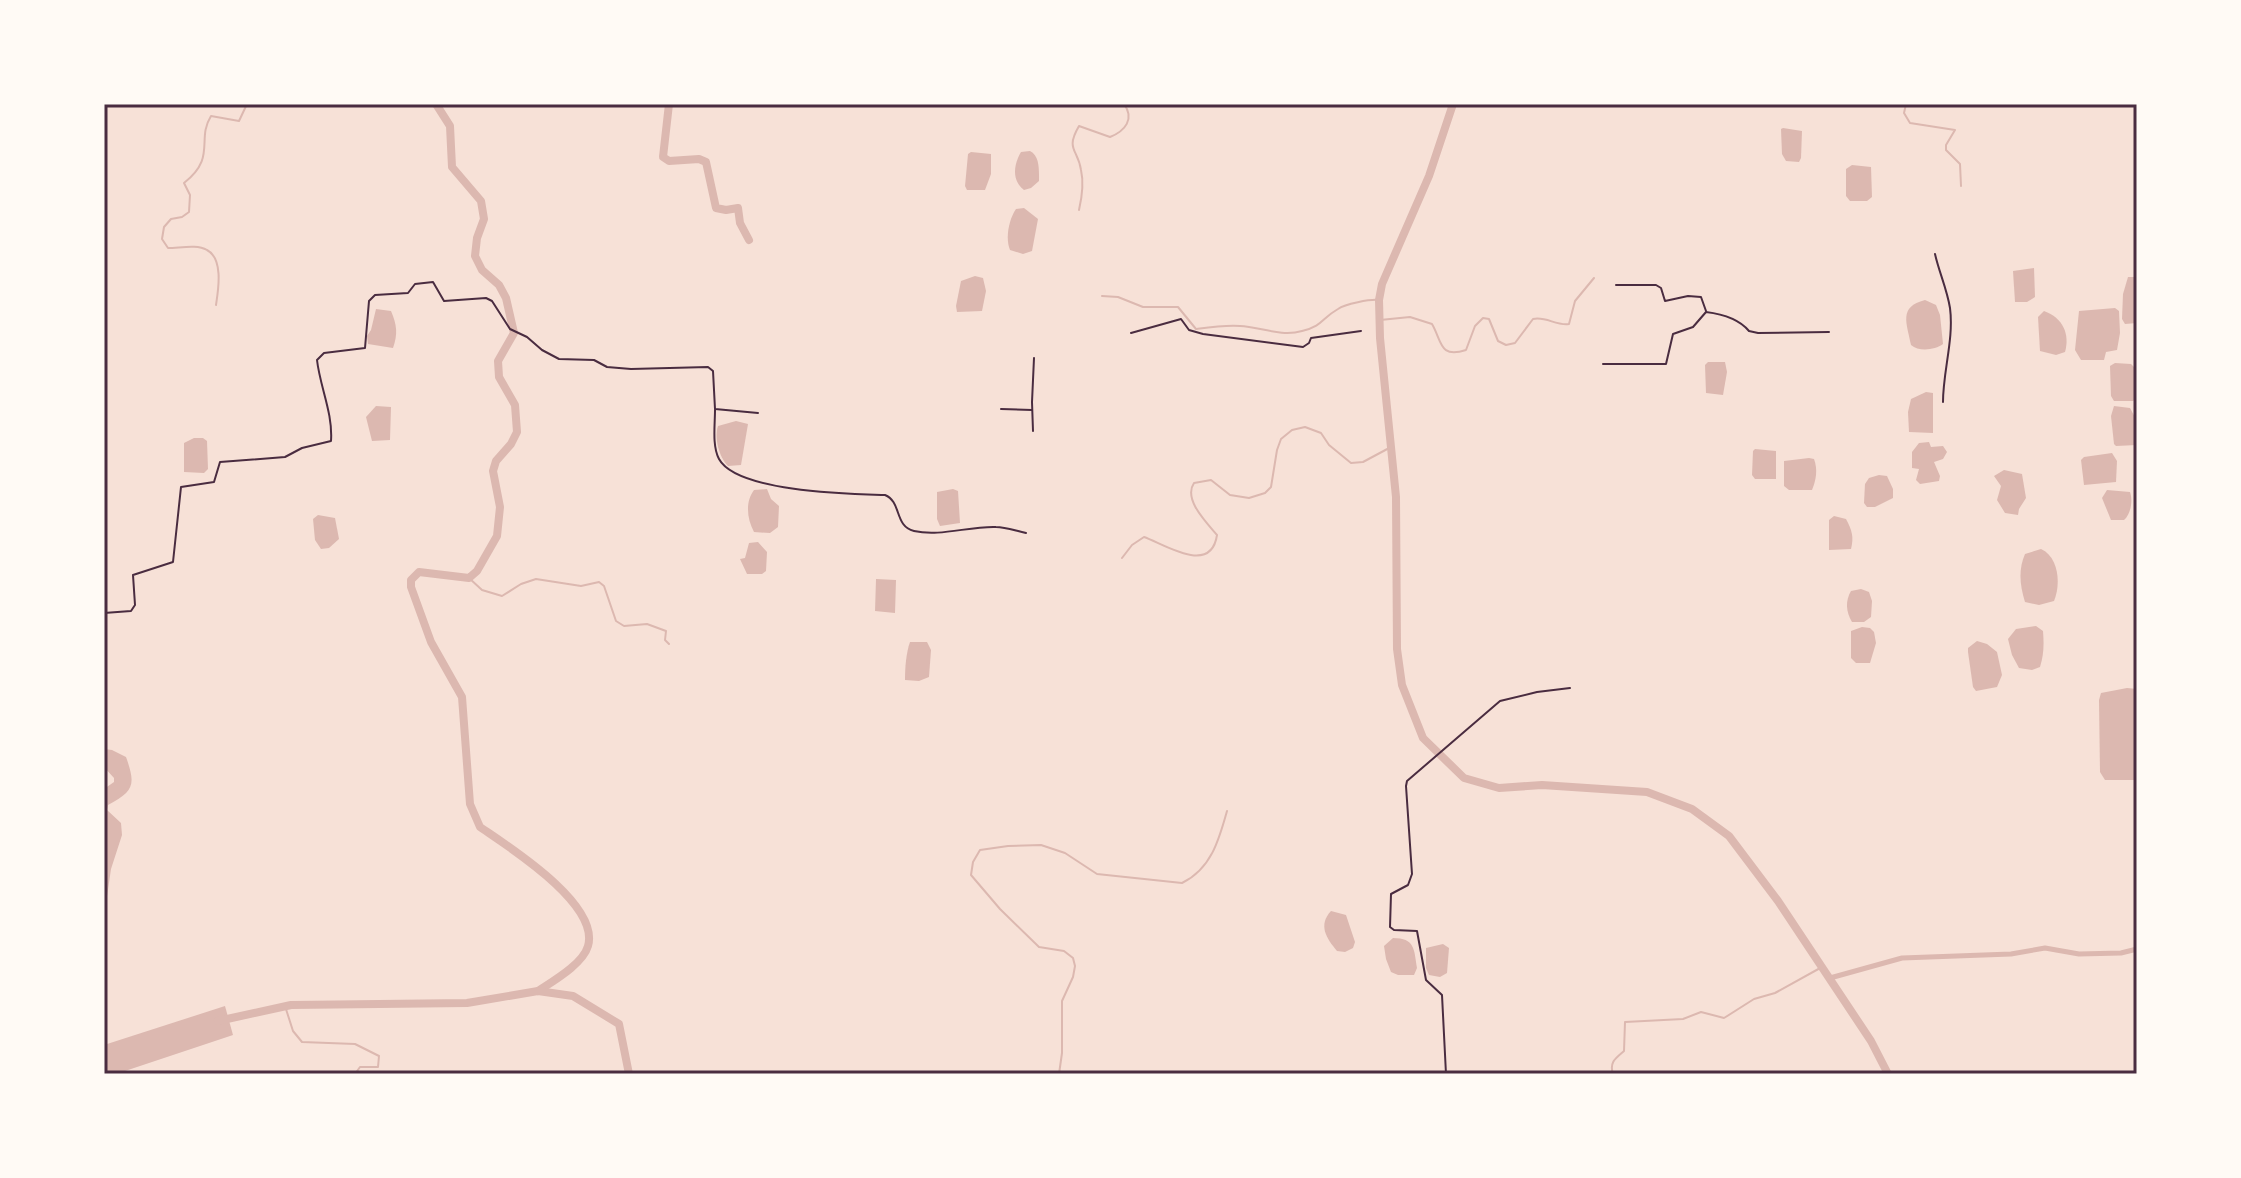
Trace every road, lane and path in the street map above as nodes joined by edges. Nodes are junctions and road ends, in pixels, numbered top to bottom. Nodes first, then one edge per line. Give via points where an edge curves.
1 (1935, 254) dead end
2 (1616, 285) dead end
3 (1706, 312) junction
4 (1361, 331) dead end
5 (1829, 332) dead end
6 (1131, 333) dead end
7 (1034, 358) dead end
8 (1603, 364) dead end
9 (1943, 402) dead end
10 (715, 409) junction
11 (1001, 409) dead end
12 (1032, 410) junction
13 (758, 413) dead end
14 (1033, 431) dead end
15 (1026, 533) dead end
16 (104, 613) edge
17 (1570, 688) dead end
18 (1446, 1074) edge

1 - 9 street via 1950,309
2 - 3 street via 1656,285 1665,301 1701,297
3 - 5 street via 1725,315 1758,333
3 - 8 street via 1693,327 1673,334 1666,364
4 - 6 street via 1311,338 1303,347 1203,334 1189,330 1181,319
7 - 12 street
10 - 13 street
10 - 15 street via 720,461 753,482 885,495 894,502 900,523 912,531 997,527
10 - 16 street via 715,379 708,367 607,367 594,360 559,359 510,329 492,301 444,301 433,282 417,283 408,293 370,297 365,348 324,353 317,360 331,441 285,457 220,462 214,482 181,487 173,562 133,575 131,611
11 - 12 street
12 - 14 street
17 - 18 street via 1500,701 1407,781 1412,874 1408,885 1391,894 1390,927 1417,931 1426,980 1442,995

